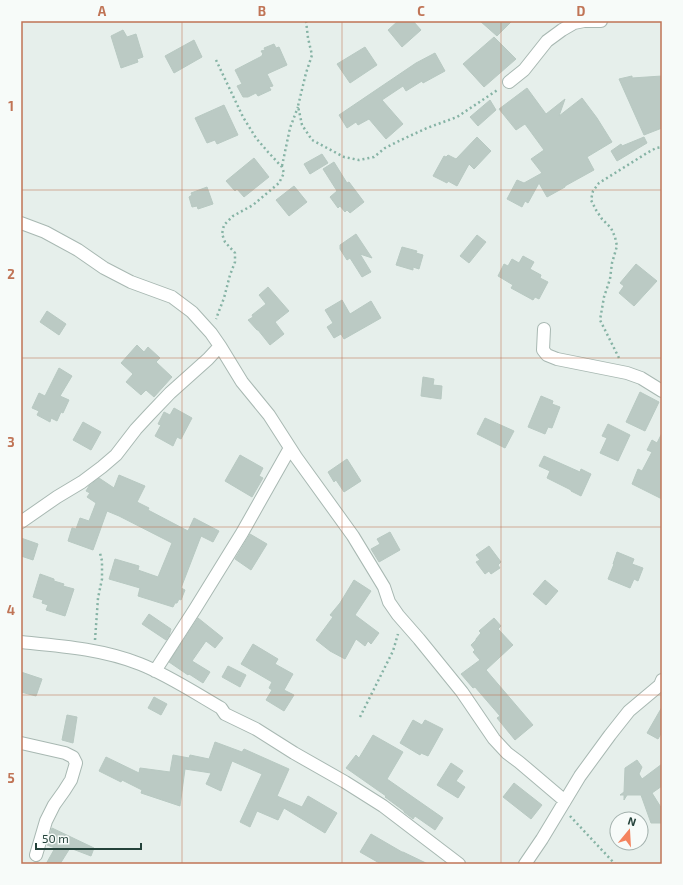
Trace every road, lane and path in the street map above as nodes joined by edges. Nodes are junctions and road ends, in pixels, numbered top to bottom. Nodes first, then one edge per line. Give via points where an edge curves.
1 (306, 21) edge
2 (601, 21) edge
3 (216, 60) dead end
4 (509, 82) joint
5 (298, 106) junction
6 (662, 147) edge
7 (282, 166) junction
8 (21, 223) edge
9 (544, 329) dead end
10 (211, 333) junction
11 (220, 346) junction
12 (627, 373) junction
13 (662, 391) edge
14 (290, 448) junction
15 (21, 522) edge
16 (100, 553) dead end
17 (401, 618) junction
18 (21, 642) edge
19 (98, 652) junction
20 (155, 671) junction
21 (662, 680) edge
22 (360, 717) dead end
23 (21, 743) edge
24 (563, 805) junction
25 (36, 855) dead end
26 (459, 864) edge
27 (525, 864) edge
28 (615, 864) edge

1 - 5 path via 312,55
2 - 4 street via 574,23 562,30 547,41 524,70
3 - 7 path via 256,138
4 - 5 path via 458,117 401,140 374,156 359,160 344,157 312,140 302,125
5 - 7 path via 290,128
6 - 12 path via 656,148 599,183 593,191 591,200 602,219 611,228 618,246 600,320
7 - 10 path via 284,173 279,183 224,225 222,234 234,253 235,262
8 - 10 street via 78,250 131,282 172,297 192,312
9 - 12 street via 543,350 547,355
10 - 11 street
11 - 14 street via 242,382 269,415
11 - 15 street via 149,415 116,456
12 - 13 street
14 - 17 street via 353,536 384,587 389,602
14 - 20 street via 242,533
16 - 19 path via 102,579 95,634
17 - 22 path via 393,651
17 - 24 street via 462,692 498,744
18 - 19 street
19 - 20 street
20 - 26 street via 383,806
21 - 24 street via 660,685 629,711 580,776
23 - 25 street via 65,753 73,756 76,763 71,780 46,821
24 - 27 street
24 - 28 path

